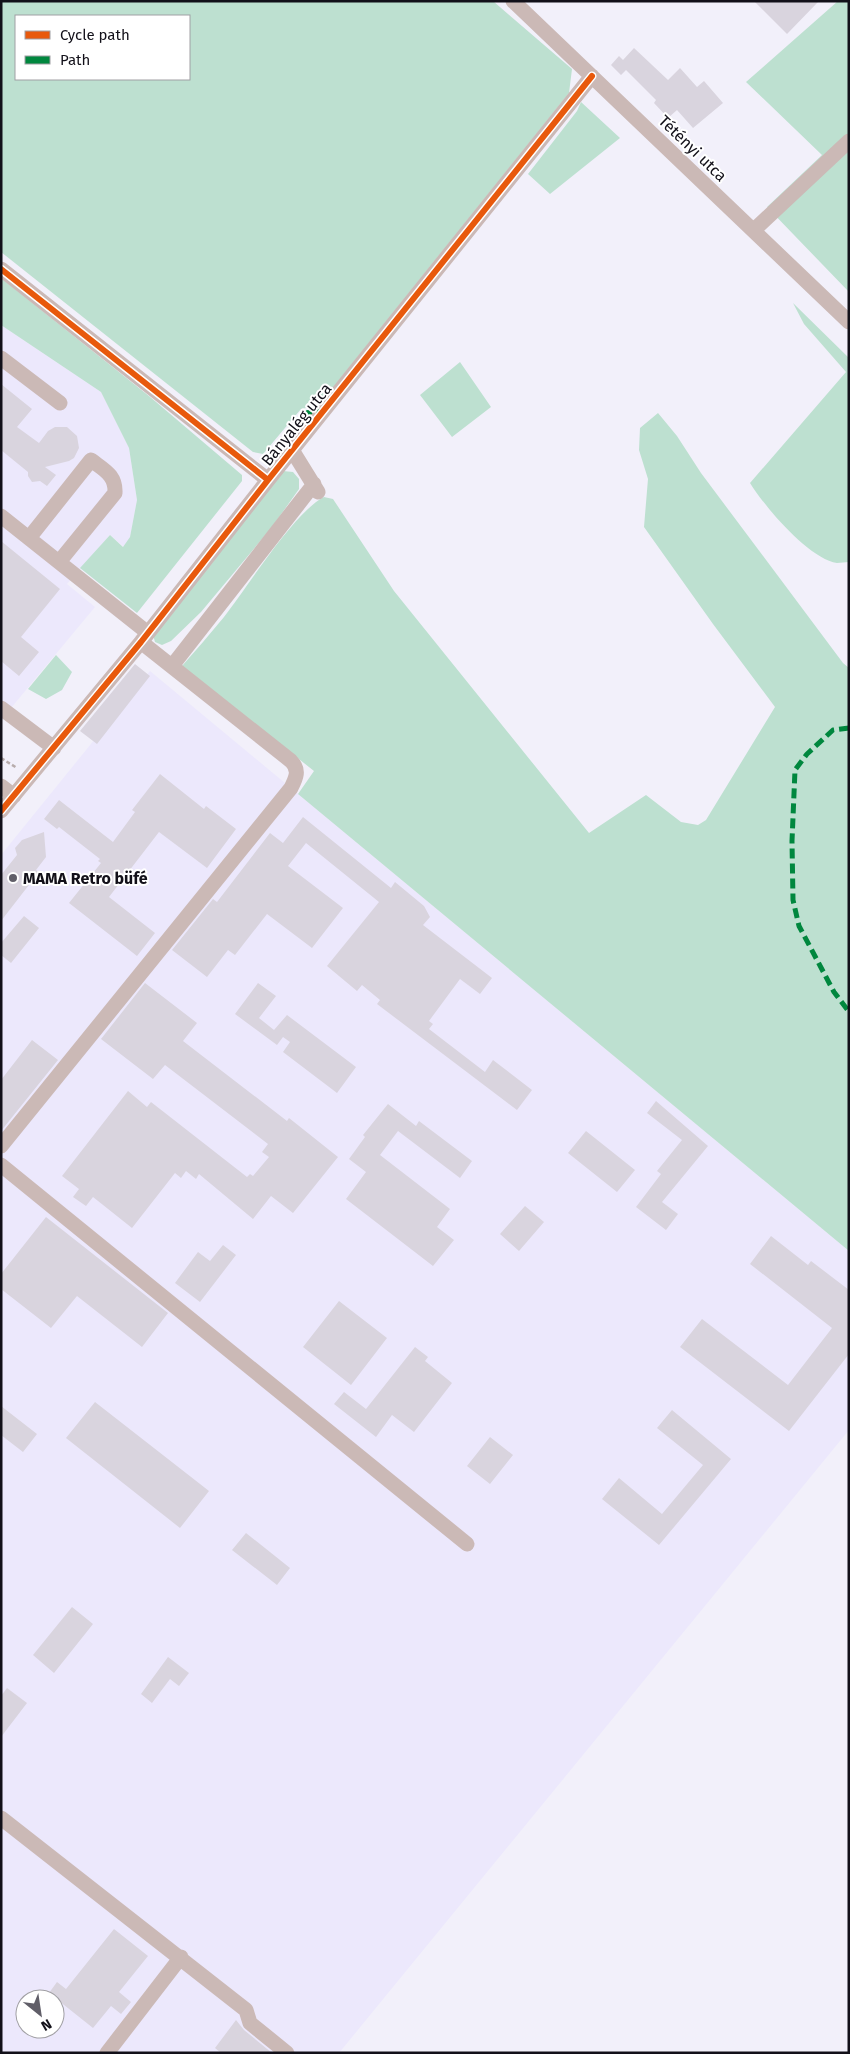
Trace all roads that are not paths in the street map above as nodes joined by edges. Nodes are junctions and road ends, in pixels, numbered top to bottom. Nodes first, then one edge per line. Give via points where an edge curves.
1 (513, 1) edge
2 (592, 76) junction
3 (849, 140) edge
4 (754, 230) junction
5 (1, 270) edge
6 (849, 322) edge
7 (1, 358) edge
8 (60, 403) dead end
9 (292, 450) junction
10 (268, 480) junction
11 (1, 516) edge
12 (29, 538) junction
13 (59, 562) junction
14 (145, 637) junction
15 (172, 666) junction
16 (1, 708) edge
17 (54, 748) junction
18 (1, 786) edge
19 (14, 796) junction
20 (1, 811) edge
21 (1, 1146) edge
22 (1, 1165) edge
23 (467, 1544) dead end
24 (1, 1818) edge
25 (181, 1957) junction
26 (107, 2053) edge
27 (287, 2053) edge

1 - 2 street, Tétényi utca
2 - 4 street, Tétényi utca
2 - 9 street, Bányalég utca
3 - 4 street
4 - 6 street, Tétényi utca
5 - 10 street
7 - 8 street
9 - 10 street, Bányalég utca
9 - 15 street via 316,488
10 - 14 street, Bányalég utca
11 - 12 street
12 - 13 street
12 - 13 street via 91,460 111,477 116,484 115,493
13 - 14 street
14 - 15 street
14 - 17 street, Bányalég utca
15 - 21 street via 291,761 297,770 296,778
16 - 17 street
17 - 19 street, Bányalég utca
18 - 19 street
19 - 20 street, Bányalég utca
22 - 23 street
24 - 25 street
25 - 26 street
25 - 27 street via 246,2010 250,2023

